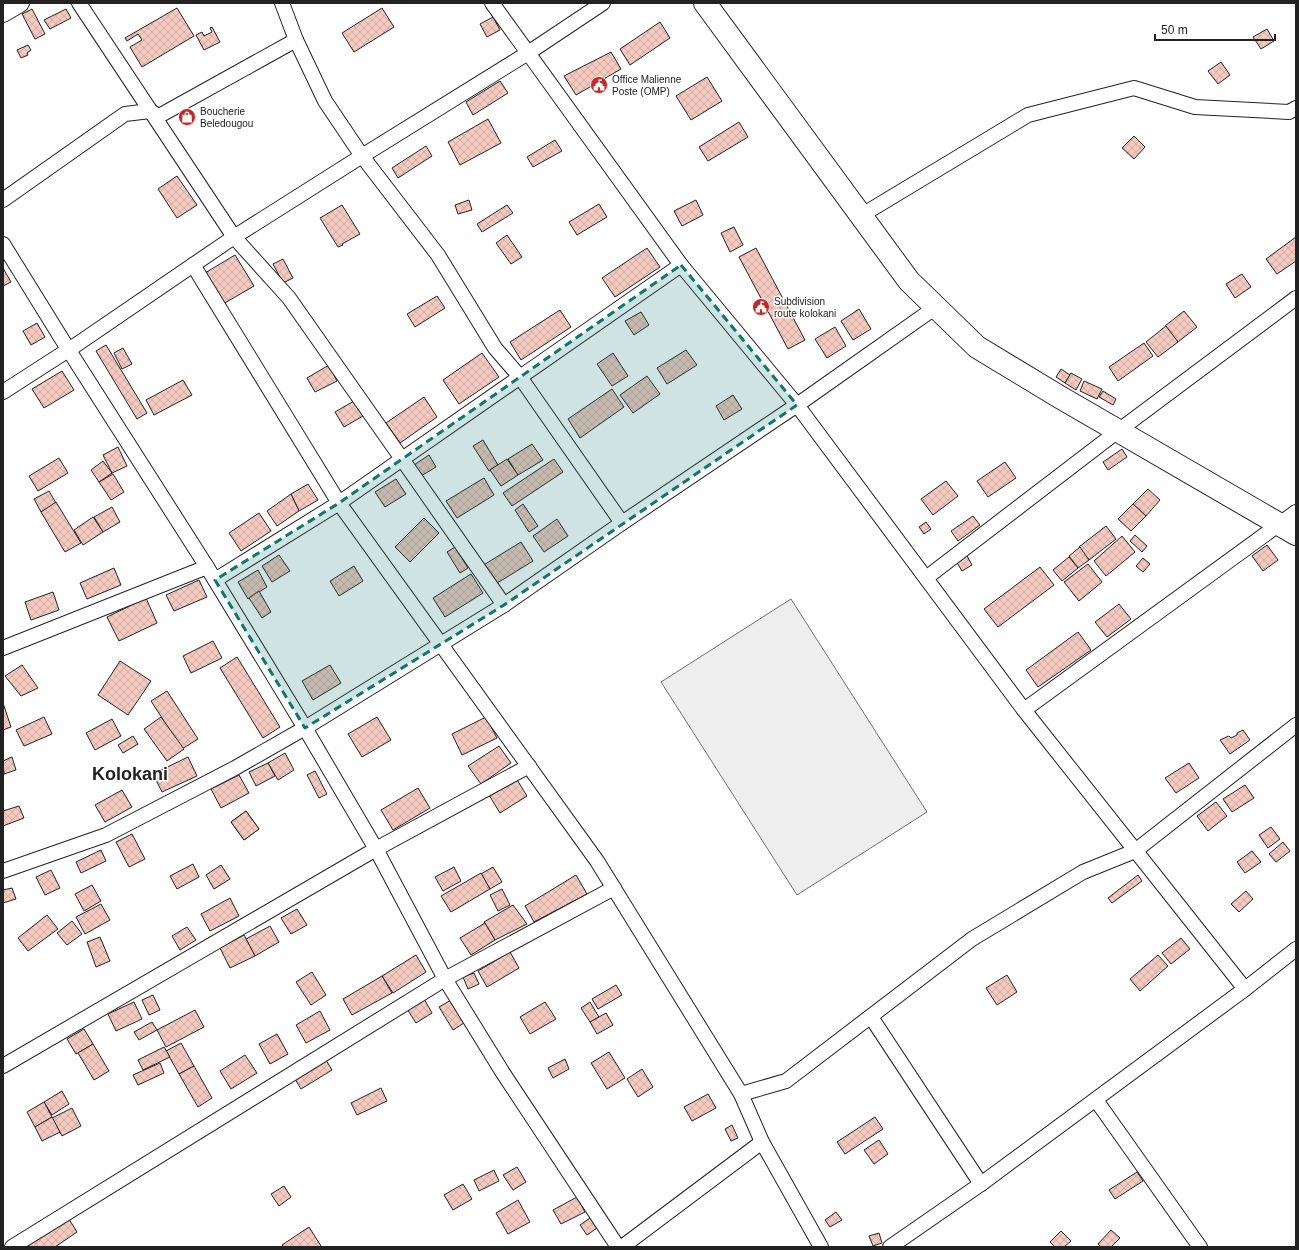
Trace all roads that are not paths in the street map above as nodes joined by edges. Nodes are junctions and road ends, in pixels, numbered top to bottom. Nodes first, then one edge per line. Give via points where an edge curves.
1 (20, 3) edge
2 (79, 3) edge
3 (282, 3) edge
4 (492, 3) edge
5 (604, 3) edge
6 (705, 3) edge
7 (3, 13) edge
8 (296, 40) junction
9 (528, 54) junction
10 (1296, 108) edge
11 (150, 111) junction
12 (362, 156) junction
13 (3, 200) edge
14 (862, 216) junction
15 (234, 237) junction
16 (3, 244) edge
17 (192, 265) junction
18 (681, 265) junction
19 (1296, 298) edge
20 (936, 307) junction
21 (68, 349) junction
22 (520, 377) junction
23 (3, 392) edge
24 (797, 405) junction
25 (1118, 431) junction
26 (402, 459) junction
27 (339, 502) junction
28 (622, 522) junction
29 (1291, 523) edge
30 (207, 567) junction
31 (926, 578) junction
32 (215, 580) junction
33 (504, 605) junction
34 (441, 644) junction
35 (3, 648) edge
36 (1024, 710) junction
37 (1296, 725) edge
38 (305, 728) junction
39 (529, 766) junction
40 (376, 849) junction
41 (1135, 851) junction
42 (3, 871) edge
43 (614, 888) junction
44 (1296, 949) edge
45 (445, 979) junction
46 (1245, 989) junction
47 (871, 1017) junction
48 (3, 1066) edge
49 (741, 1094) junction
50 (1096, 1100) junction
51 (762, 1142) junction
52 (981, 1184) junction
53 (12, 1247) edge
54 (618, 1247) edge
55 (622, 1247) edge
56 (821, 1247) edge
57 (890, 1247) edge
58 (1200, 1247) edge

1 - 7 street
2 - 11 street
3 - 8 street
4 - 9 street
5 - 9 street
6 - 14 highway
8 - 11 street via 159,116
8 - 12 street via 325,102
9 - 12 street
9 - 18 street
10 - 14 street via 1289,112 1196,107 1134,88 1028,115
11 - 13 street via 125,114
11 - 15 street
12 - 15 street
12 - 22 street via 438,256 495,348
14 - 20 highway via 909,281
15 - 17 street
15 - 26 street via 289,298
16 - 21 street
17 - 21 street
17 - 27 street
18 - 22 street
18 - 24 street
19 - 25 street
20 - 24 street
20 - 25 highway via 977,347
21 - 23 street
21 - 30 street
22 - 26 street
22 - 28 street
24 - 28 street
24 - 31 street
25 - 29 highway
25 - 31 street
26 - 27 street
26 - 33 street
27 - 32 street
27 - 34 street
28 - 33 street
29 - 36 street
30 - 32 street
30 - 35 street
31 - 36 street
32 - 38 street
33 - 34 street
34 - 38 street
34 - 39 street
36 - 41 street
37 - 41 street
38 - 40 street
38 - 42 street via 235,768 106,835
39 - 40 street
39 - 43 street
40 - 45 street
40 - 48 street
41 - 46 street
41 - 47 street via 1083,872 972,939
43 - 45 street
43 - 49 street
44 - 46 street
45 - 53 street
45 - 54 street via 503,1073
46 - 50 street
47 - 49 street via 786,1081
47 - 52 street
49 - 51 street
50 - 52 street
50 - 58 street
51 - 55 street
51 - 56 street
52 - 57 street

